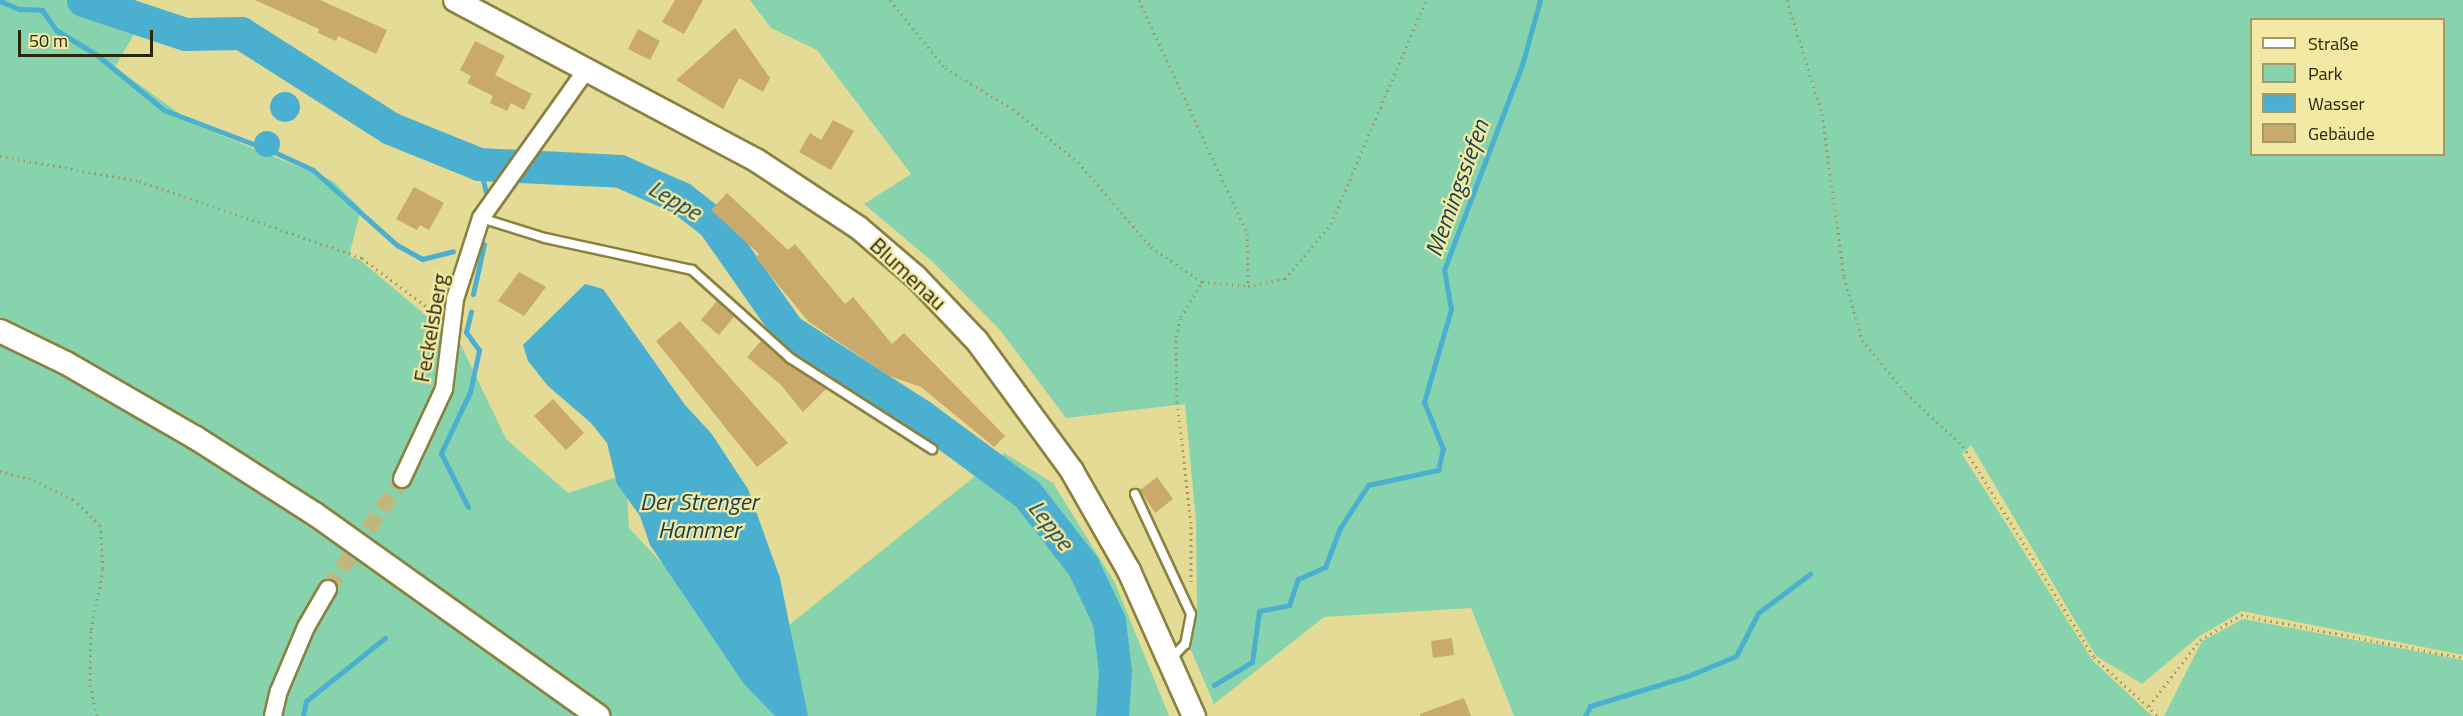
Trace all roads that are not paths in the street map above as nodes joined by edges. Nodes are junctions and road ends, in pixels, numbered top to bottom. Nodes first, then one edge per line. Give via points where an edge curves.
1 (455, 0) edge
2 (587, 69) junction
3 (481, 218) junction
4 (0, 330) edge
5 (932, 448) dead end
6 (402, 479) tunnel mouth
7 (1135, 494) dead end
8 (328, 589) tunnel mouth
9 (1170, 661) junction
10 (273, 716) edge
11 (598, 716) edge
12 (1194, 716) edge

1 - 2 main road, Blumenau
2 - 3 street, Feckelsberg
2 - 9 main road, Blumenau via 756,160 859,228 916,277 977,341 1072,471 1129,571
3 - 5 lane via 545,238 692,270 790,358
3 - 6 street, Feckelsberg via 455,299 444,389
4 - 11 main road via 196,438 315,514
7 - 9 lane via 1191,614 1185,644
8 - 10 street via 306,627 279,691
9 - 12 main road, Blumenau

